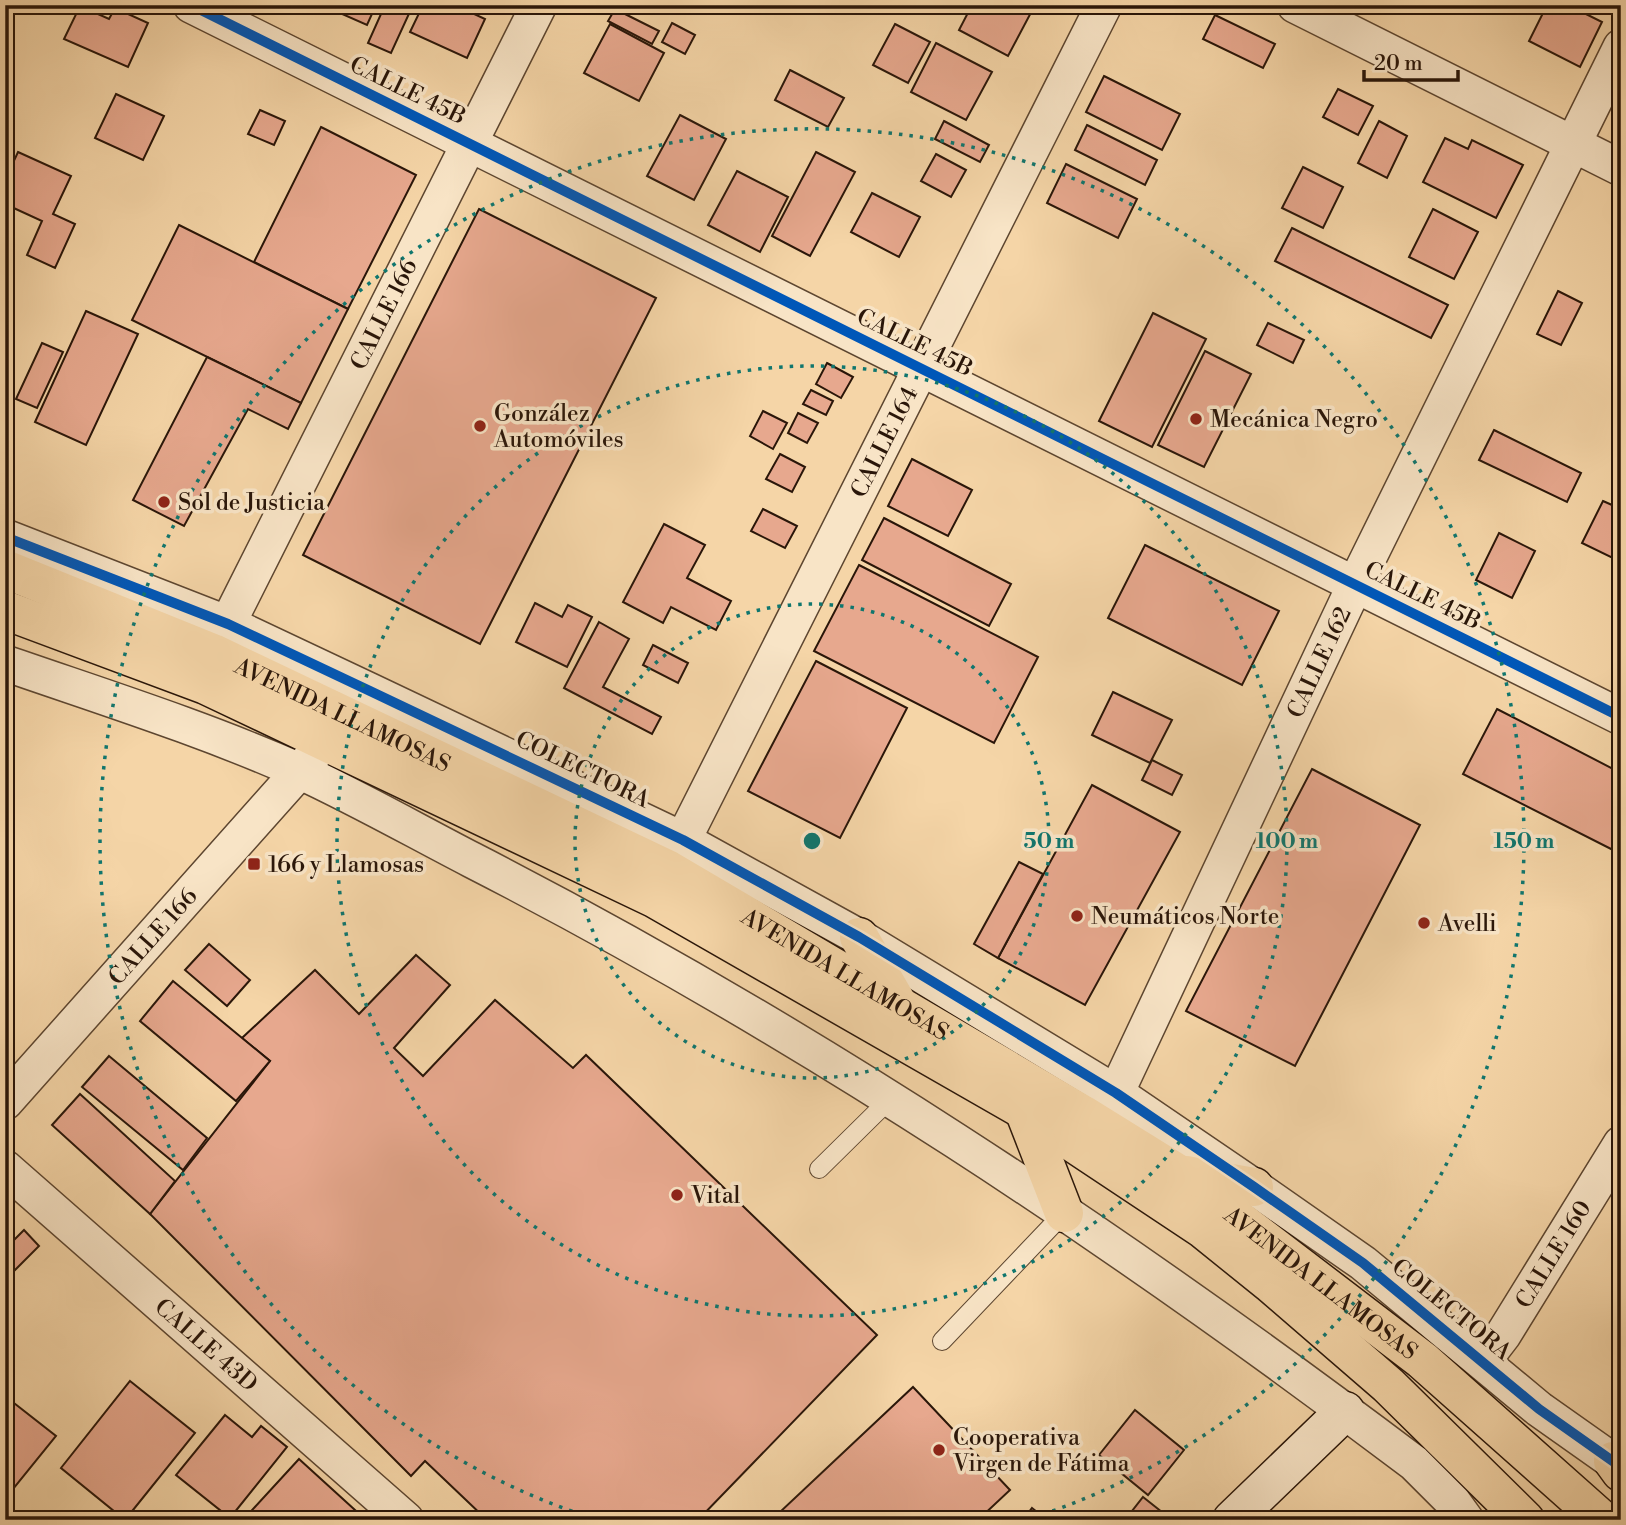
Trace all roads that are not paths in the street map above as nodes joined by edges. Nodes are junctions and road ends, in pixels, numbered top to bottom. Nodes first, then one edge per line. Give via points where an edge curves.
1 (191, 5) edge
2 (539, 5) edge
3 (1104, 5) edge
4 (1295, 5) edge
5 (1621, 47) edge
6 (469, 144) junction
7 (1572, 144) junction
8 (1621, 168) edge
9 (921, 368) junction
10 (5, 537) edge
11 (5, 569) edge
12 (1356, 585) junction
13 (5, 611) edge
14 (213, 653) junction
15 (5, 663) edge
16 (348, 716) junction
17 (1621, 716) edge
18 (179, 723) junction
19 (299, 771) junction
20 (683, 841) junction
21 (859, 937) junction
22 (898, 1005) junction
23 (1116, 1093) junction
24 (891, 1098) junction
25 (5, 1102) edge
26 (1024, 1110) junction
27 (1621, 1144) edge
28 (5, 1168) edge
29 (819, 1169) dead end
30 (1177, 1173) junction
31 (1254, 1187) junction
32 (1064, 1213) junction
33 (942, 1341) dead end
34 (1483, 1361) junction
35 (1345, 1411) junction
36 (1618, 1466) edge
37 (406, 1520) edge
38 (1232, 1520) edge
39 (1466, 1520) edge
40 (1525, 1520) edge
41 (1602, 1520) edge

1 - 6 street, CALLE 45B
2 - 6 street, CALLE 166
3 - 9 street, CALLE 164
4 - 7 street
5 - 7 street, CALLE 162
6 - 9 street, CALLE 45B
6 - 14 street, CALLE 166
7 - 8 street
7 - 12 street, CALLE 162
9 - 12 street, CALLE 45B
9 - 20 street, CALLE 164
10 - 14 street, COLECTORA
11 - 14 highway, AVENIDA LLAMOSAS
12 - 17 street, CALLE 45B
12 - 23 street, CALLE 162
13 - 14 highway, AVENIDA LLAMOSAS
14 - 16 highway, AVENIDA LLAMOSAS
14 - 16 street, COLECTORA
14 - 18 street, CALLE 166
15 - 18 street
16 - 19 street, CALLE 166
16 - 20 street, COLECTORA
16 - 22 highway, AVENIDA LLAMOSAS via 669,870
16 - 26 highway, AVENIDA LLAMOSAS
18 - 19 street
19 - 24 street via 592,921
19 - 25 street, CALLE 166
20 - 21 street, COLECTORA
21 - 22 highway
21 - 23 street, COLECTORA
22 - 30 highway, AVENIDA LLAMOSAS
23 - 31 street, COLECTORA
24 - 29 lane
24 - 32 street
26 - 32 highway
26 - 40 highway, AVENIDA LLAMOSAS via 1203,1229 1270,1283 1388,1385
27 - 34 street, CALLE 160
28 - 37 street, CALLE 43D
30 - 31 highway
30 - 41 highway, AVENIDA LLAMOSAS via 1422,1360
31 - 34 street, COLECTORA via 1363,1263
32 - 33 lane
32 - 35 street
34 - 36 street, COLECTORA via 1539,1409
35 - 38 main road
35 - 39 street via 1414,1463

